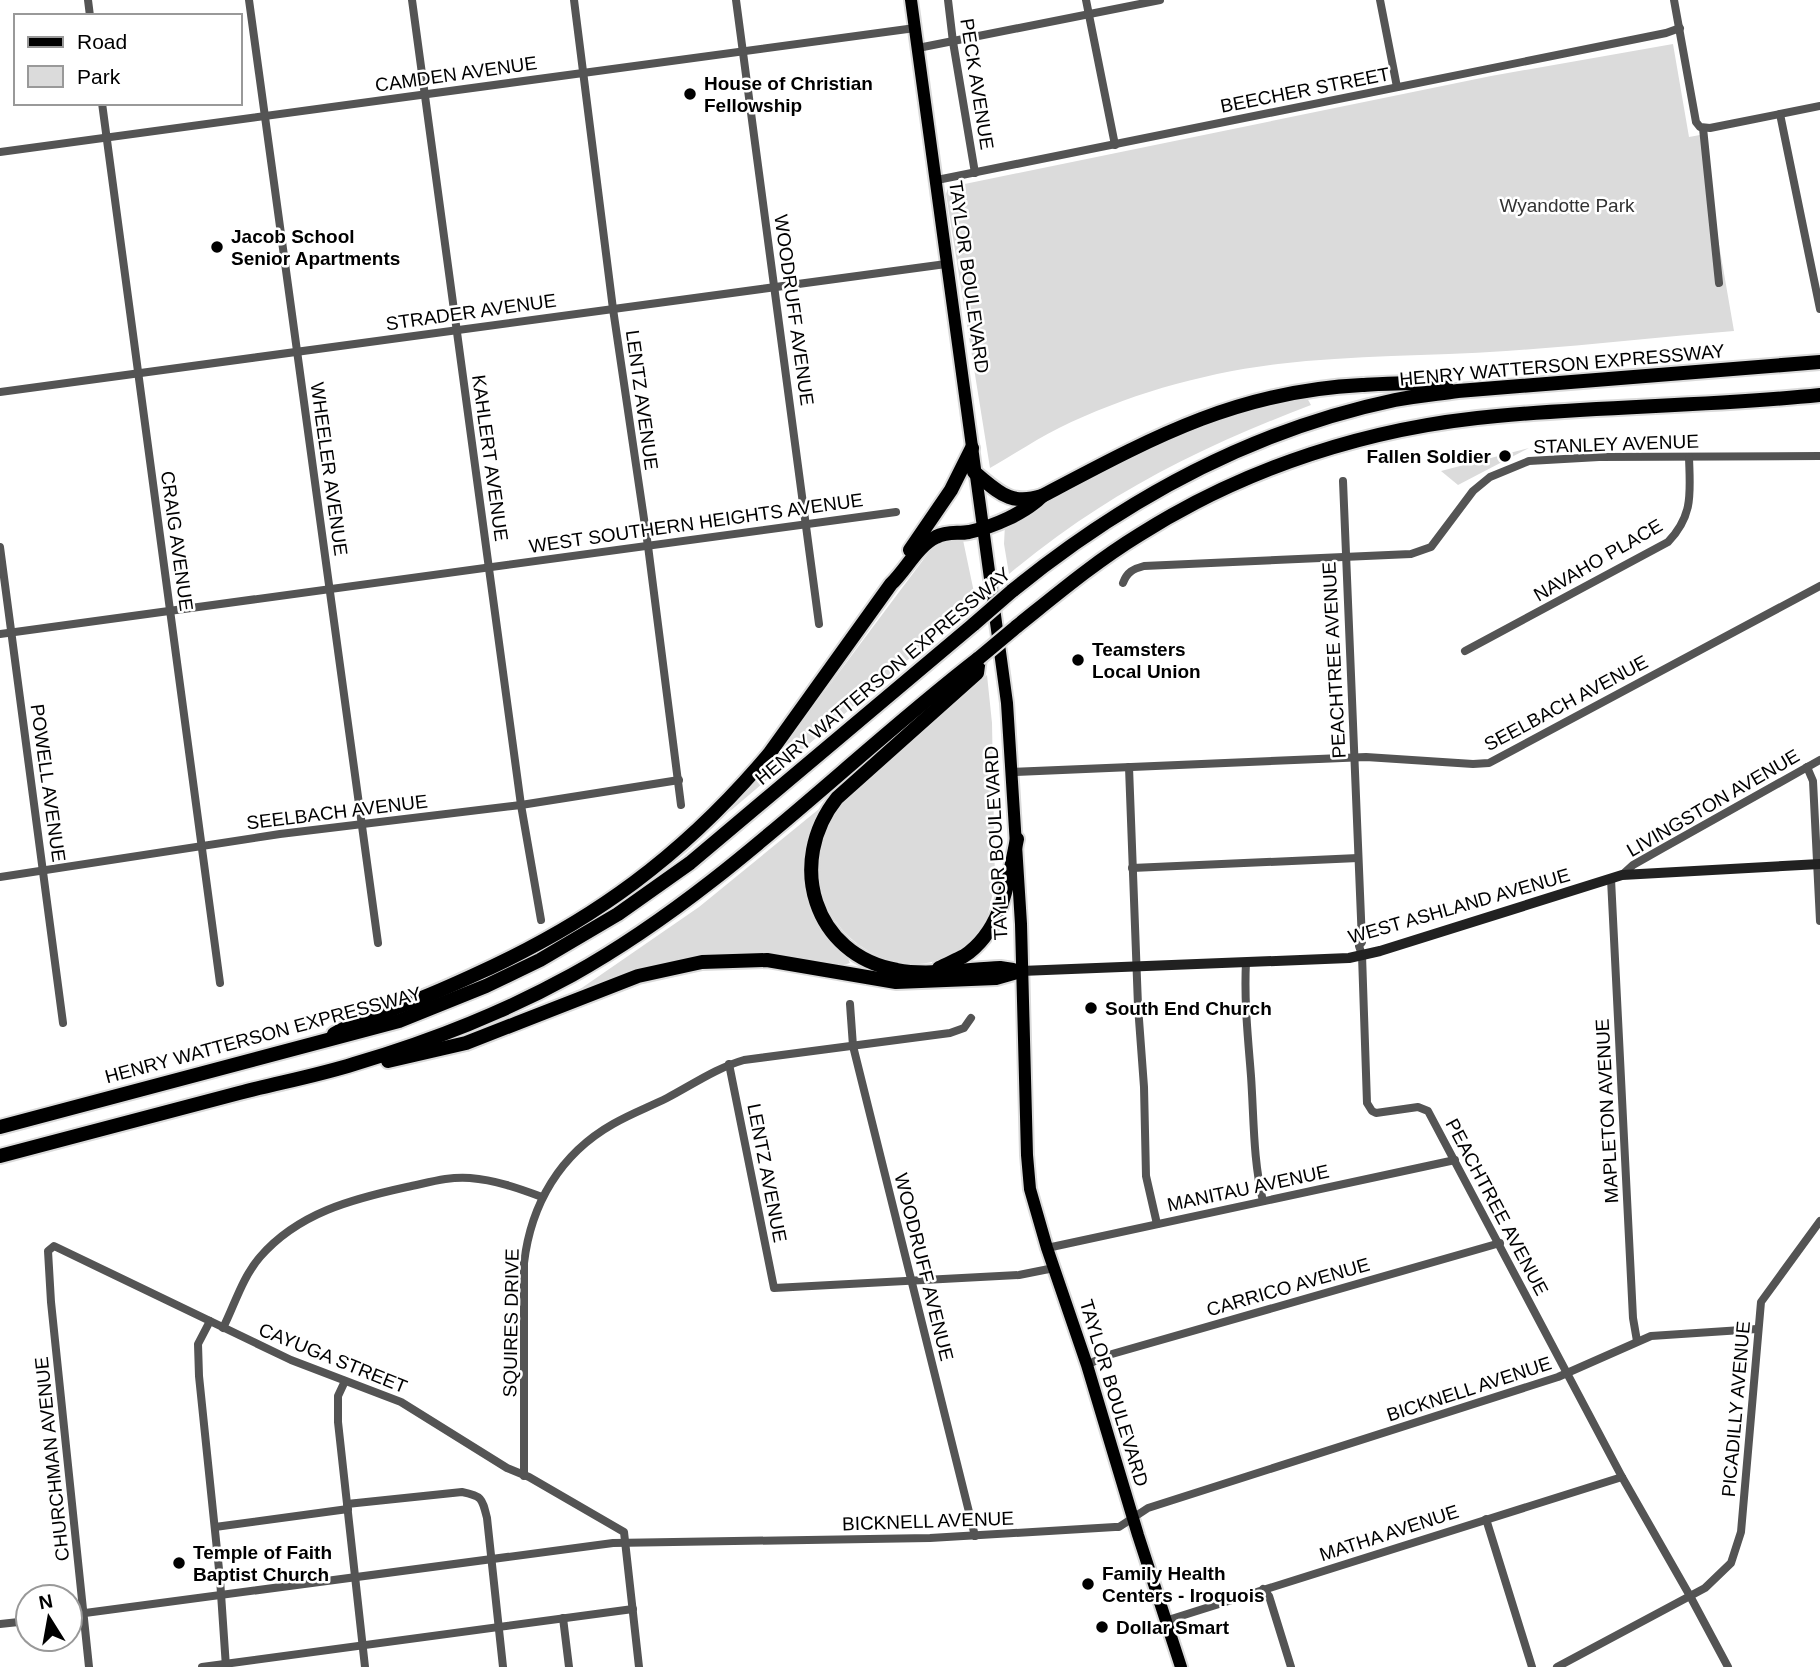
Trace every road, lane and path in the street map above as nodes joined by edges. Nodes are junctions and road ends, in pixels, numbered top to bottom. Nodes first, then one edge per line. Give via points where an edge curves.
1 (249, 0) edge
2 (412, 0) edge
3 (574, 0) edge
4 (736, 0) edge
5 (911, 0) edge
6 (948, 0) edge
7 (1086, 0) edge
8 (1160, 0) edge
9 (1380, 0) edge
10 (1674, 0) edge
11 (1089, 15) junction
12 (915, 28) junction
13 (1680, 28) junction
14 (953, 42) junction
15 (918, 48) junction
16 (743, 51) junction
17 (584, 73) junction
18 (1397, 87) junction
19 (424, 94) junction
20 (102, 105) edge
21 (1820, 106) edge
22 (1780, 114) junction
23 (265, 116) junction
24 (1701, 128) junction
25 (106, 138) junction
26 (1115, 145) junction
27 (0, 152) edge
28 (975, 173) junction
29 (937, 180) junction
30 (946, 264) junction
31 (1719, 283) dead end
32 (775, 288) junction
33 (613, 309) junction
34 (1820, 309) edge
35 (457, 330) junction
36 (297, 352) junction
37 (1820, 362) edge
38 (139, 374) junction
39 (1458, 391) junction
40 (0, 392) edge
41 (1820, 395) edge
42 (972, 448) junction
43 (1820, 456) edge
44 (1689, 457) junction
45 (974, 472) junction
46 (1343, 481) dead end
47 (1042, 496) junction
48 (896, 512) dead end
49 (807, 524) junction
50 (982, 529) junction
51 (648, 545) junction
52 (0, 547) edge
53 (1345, 558) junction
54 (489, 567) junction
55 (1123, 583) dead end
56 (891, 584) junction
57 (1820, 586) edge
58 (330, 589) junction
59 (171, 610) junction
60 (819, 624) dead end
61 (12, 632) junction
62 (0, 634) edge
63 (1465, 651) dead end
64 (979, 658) junction
65 (1354, 758) junction
66 (1820, 760) edge
67 (1129, 767) junction
68 (1807, 767) junction
69 (1013, 772) junction
70 (679, 780) junction
71 (521, 805) junction
72 (681, 805) dead end
73 (362, 824) junction
74 (1017, 839) junction
75 (203, 846) junction
76 (1358, 858) junction
77 (1819, 864) edge
78 (1132, 868) junction
79 (44, 871) junction
80 (0, 877) edge
81 (1617, 877) junction
82 (541, 920) dead end
83 (1820, 920) edge
84 (378, 943) dead end
85 (1362, 955) junction
86 (1246, 962) junction
87 (1136, 966) junction
88 (933, 971) junction
89 (1021, 971) junction
90 (220, 983) dead end
91 (850, 1004) dead end
92 (971, 1018) dead end
93 (63, 1023) dead end
94 (319, 1042) junction
95 (853, 1046) junction
96 (729, 1064) junction
97 (351, 1065) junction
98 (0, 1127) edge
99 (0, 1156) edge
100 (1455, 1160) junction
101 (542, 1197) junction
102 (1263, 1201) junction
103 (1820, 1221) edge
104 (1157, 1224) junction
105 (1500, 1243) junction
106 (49, 1248) joint
107 (1047, 1248) junction
108 (1054, 1268) junction
109 (912, 1281) junction
110 (210, 1321) junction
111 (223, 1328) junction
112 (1757, 1329) junction
113 (1637, 1341) junction
114 (1087, 1365) junction
115 (1567, 1374) junction
116 (345, 1381) junction
117 (524, 1475) junction
118 (1622, 1477) junction
119 (347, 1506) junction
120 (1133, 1518) junction
121 (1486, 1518) junction
122 (215, 1527) junction
123 (975, 1536) junction
124 (626, 1542) junction
125 (492, 1559) junction
126 (356, 1577) junction
127 (80, 1583) edge
128 (1263, 1589) junction
129 (220, 1594) junction
130 (1690, 1597) junction
131 (633, 1609) junction
132 (84, 1614) edge
133 (563, 1618) junction
134 (1165, 1621) junction
135 (84, 1623) edge
136 (499, 1626) junction
137 (363, 1644) junction
138 (225, 1666) edge
139 (89, 1667) edge
140 (202, 1667) edge
141 (365, 1667) edge
142 (503, 1667) edge
143 (569, 1667) edge
144 (639, 1667) edge
145 (1181, 1667) edge
146 (1291, 1667) edge
147 (1532, 1667) edge
148 (1557, 1667) edge
149 (1728, 1667) edge

1 - 23 street, WHEELER AVENUE
2 - 19 street, KAHLERT AVENUE
3 - 17 street, LENTZ AVENUE
4 - 16 street, WOODRUFF AVENUE
5 - 12 main road, TAYLOR BOULEVARD
6 - 14 street, PECK AVENUE
7 - 11 street
8 - 11 street
9 - 18 street
10 - 13 street
11 - 14 street
11 - 26 street
12 - 15 main road, TAYLOR BOULEVARD
12 - 16 street, CAMDEN AVENUE
13 - 18 street, BEECHER STREET
13 - 24 street via 1696,122
14 - 15 street
14 - 28 street, PECK AVENUE
15 - 29 main road, TAYLOR BOULEVARD
16 - 17 street, CAMDEN AVENUE
16 - 32 street, WOODRUFF AVENUE
17 - 19 street, CAMDEN AVENUE
17 - 33 street, LENTZ AVENUE
18 - 26 street, BEECHER STREET
19 - 23 street, CAMDEN AVENUE
19 - 35 street, KAHLERT AVENUE
20 - 25 street, CRAIG AVENUE
21 - 22 street
22 - 24 street
22 - 34 street
23 - 25 street, CAMDEN AVENUE
23 - 36 street, WHEELER AVENUE
24 - 31 street
25 - 27 street, CAMDEN AVENUE
25 - 38 street, CRAIG AVENUE
26 - 28 street, BEECHER STREET
28 - 29 street, BEECHER STREET
29 - 30 main road, TAYLOR BOULEVARD
30 - 32 street, STRADER AVENUE
30 - 42 main road, TAYLOR BOULEVARD
32 - 33 street, STRADER AVENUE
32 - 49 street, WOODRUFF AVENUE
33 - 35 street, STRADER AVENUE
33 - 51 street, LENTZ AVENUE
35 - 36 street, STRADER AVENUE
35 - 54 street, KAHLERT AVENUE
36 - 38 street, STRADER AVENUE
36 - 58 street, WHEELER AVENUE
37 - 39 highway, HENRY WATTERSON EXPRESSWAY
38 - 40 street, STRADER AVENUE
38 - 59 street, CRAIG AVENUE
39 - 47 highway via 1419,382 1331,387 1262,399 1176,427
39 - 94 highway, HENRY WATTERSON EXPRESSWAY, bridge via 1399,399 1299,426 1165,485 1066,549 726,834 618,914 486,986 399,1021
41 - 64 highway, bridge via 1497,416 1401,430 1320,451 1202,500 1147,530 1082,574
42 - 45 main road, TAYLOR BOULEVARD
42 - 56 highway
43 - 44 street, STANLEY AVENUE
44 - 53 street, STANLEY AVENUE via 1529,461 1490,477 1473,491 1431,547 1411,554
44 - 63 street, NAVAHO PLACE via 1687,514 1668,541
45 - 47 highway via 1006,497 1030,500
45 - 50 main road, TAYLOR BOULEVARD
46 - 53 street, PEACHTREE AVENUE
47 - 50 highway
48 - 49 street, WEST SOUTHERN HEIGHTS AVENUE
49 - 51 street, WEST SOUTHERN HEIGHTS AVENUE
49 - 60 street, WOODRUFF AVENUE
50 - 56 highway via 936,537
50 - 69 main road, TAYLOR BOULEVARD
51 - 54 street, WEST SOUTHERN HEIGHTS AVENUE
51 - 70 street, LENTZ AVENUE
52 - 61 street, POWELL AVENUE
53 - 55 street, STANLEY AVENUE via 1144,566 1133,569
53 - 65 street, PEACHTREE AVENUE
54 - 58 street, WEST SOUTHERN HEIGHTS AVENUE
54 - 71 street, KAHLERT AVENUE
56 - 94 highway via 769,754 723,806 655,868 547,939 444,989 356,1021
57 - 65 street, SEELBACH AVENUE via 1489,763
58 - 59 street, WEST SOUTHERN HEIGHTS AVENUE
58 - 73 street, WHEELER AVENUE
59 - 61 street, WEST SOUTHERN HEIGHTS AVENUE
59 - 75 street, CRAIG AVENUE
61 - 62 street, WEST SOUTHERN HEIGHTS AVENUE
61 - 79 street, POWELL AVENUE
64 - 88 highway via 977,673 837,798 822,818 811,853 816,901 835,935 881,966
64 - 97 highway via 719,875 627,942 517,1003 458,1029
65 - 67 street, SEELBACH AVENUE
65 - 76 street, PEACHTREE AVENUE
66 - 68 street, LIVINGSTON AVENUE
67 - 69 street, SEELBACH AVENUE
67 - 78 street
68 - 77 street via 1813,780
68 - 81 street, LIVINGSTON AVENUE
69 - 74 main road, TAYLOR BOULEVARD
70 - 71 street, SEELBACH AVENUE
70 - 72 street, LENTZ AVENUE
71 - 73 street, SEELBACH AVENUE
71 - 82 street, KAHLERT AVENUE
73 - 75 street, SEELBACH AVENUE
73 - 84 street, WHEELER AVENUE
74 - 88 highway via 1004,896 988,930 963,956
74 - 89 main road, TAYLOR BOULEVARD
75 - 79 street, SEELBACH AVENUE
75 - 90 street, CRAIG AVENUE
76 - 78 street
76 - 85 street, PEACHTREE AVENUE
77 - 81 street, WEST ASHLAND AVENUE
77 - 83 street
78 - 87 street
79 - 80 street, SEELBACH AVENUE
79 - 93 street, POWELL AVENUE
81 - 85 street, WEST ASHLAND AVENUE
81 - 113 street, MAPLETON AVENUE
85 - 86 street, WEST ASHLAND AVENUE
85 - 100 street, PEACHTREE AVENUE via 1369,1108 1380,1114 1424,1108
86 - 87 street, WEST ASHLAND AVENUE
86 - 102 street via 1253,1142
87 - 89 street, WEST ASHLAND AVENUE
87 - 104 street via 1146,1177
88 - 89 highway
89 - 97 highway via 996,978 896,982 767,960 702,962 638,976 466,1043 404,1059
89 - 107 main road, TAYLOR BOULEVARD via 1028,1175
91 - 95 street, WOODRUFF AVENUE
92 - 95 street via 964,1028 950,1033
94 - 98 highway, HENRY WATTERSON EXPRESSWAY
95 - 96 street
95 - 109 street, WOODRUFF AVENUE
96 - 101 street, SQUIRES DRIVE via 597,1135 569,1157
96 - 109 street, LENTZ AVENUE via 774,1288
97 - 99 highway
100 - 102 street, MANITAU AVENUE
100 - 105 street, PEACHTREE AVENUE
101 - 111 street via 491,1180 457,1178 329,1208 295,1227 261,1256
101 - 117 street, SQUIRES DRIVE via 531,1222 524,1263
102 - 104 street, MANITAU AVENUE
103 - 112 street, PICADILLY AVENUE via 1762,1302
104 - 107 street, MANITAU AVENUE
105 - 114 street, CARRICO AVENUE via 1105,1356
105 - 115 street, PEACHTREE AVENUE
106 - 110 street, CAYUGA STREET via 60,1248
106 - 127 street, CHURCHMAN AVENUE
107 - 108 main road, TAYLOR BOULEVARD
108 - 109 street via 1019,1275
108 - 114 main road, TAYLOR BOULEVARD
109 - 123 street, WOODRUFF AVENUE
110 - 111 street, CAYUGA STREET
110 - 122 street via 198,1344 198,1362
111 - 116 street, CAYUGA STREET
112 - 113 street, BICKNELL AVENUE via 1681,1333
112 - 130 street, PICADILLY AVENUE via 1739,1544 1723,1574
113 - 115 street, BICKNELL AVENUE
114 - 120 main road, TAYLOR BOULEVARD
115 - 118 street, PEACHTREE AVENUE
115 - 120 street, BICKNELL AVENUE via 1147,1508
116 - 117 street, CAYUGA STREET via 401,1402
116 - 119 street via 338,1404
117 - 124 street, CAYUGA STREET via 616,1525
118 - 121 street, MATHA AVENUE
118 - 130 street, PEACHTREE AVENUE
119 - 122 street
119 - 125 street via 474,1494 482,1501 487,1518
119 - 126 street
120 - 123 street, BICKNELL AVENUE via 1119,1527
120 - 134 main road, TAYLOR BOULEVARD
121 - 128 street, MATHA AVENUE
121 - 147 street
122 - 129 street
123 - 124 street, BICKNELL AVENUE
124 - 125 street, BICKNELL AVENUE
124 - 131 street
125 - 126 street, BICKNELL AVENUE
125 - 136 street
126 - 129 street, BICKNELL AVENUE
126 - 137 street
128 - 134 street, MATHA AVENUE
128 - 146 street
129 - 132 street, BICKNELL AVENUE
129 - 138 street
130 - 148 street, PICADILLY AVENUE
130 - 149 street, PEACHTREE AVENUE
131 - 133 street
131 - 144 street
133 - 136 street
133 - 143 street
134 - 145 main road, TAYLOR BOULEVARD
135 - 139 street, CHURCHMAN AVENUE
136 - 137 street
136 - 142 street
137 - 138 street
137 - 141 street
138 - 140 street

